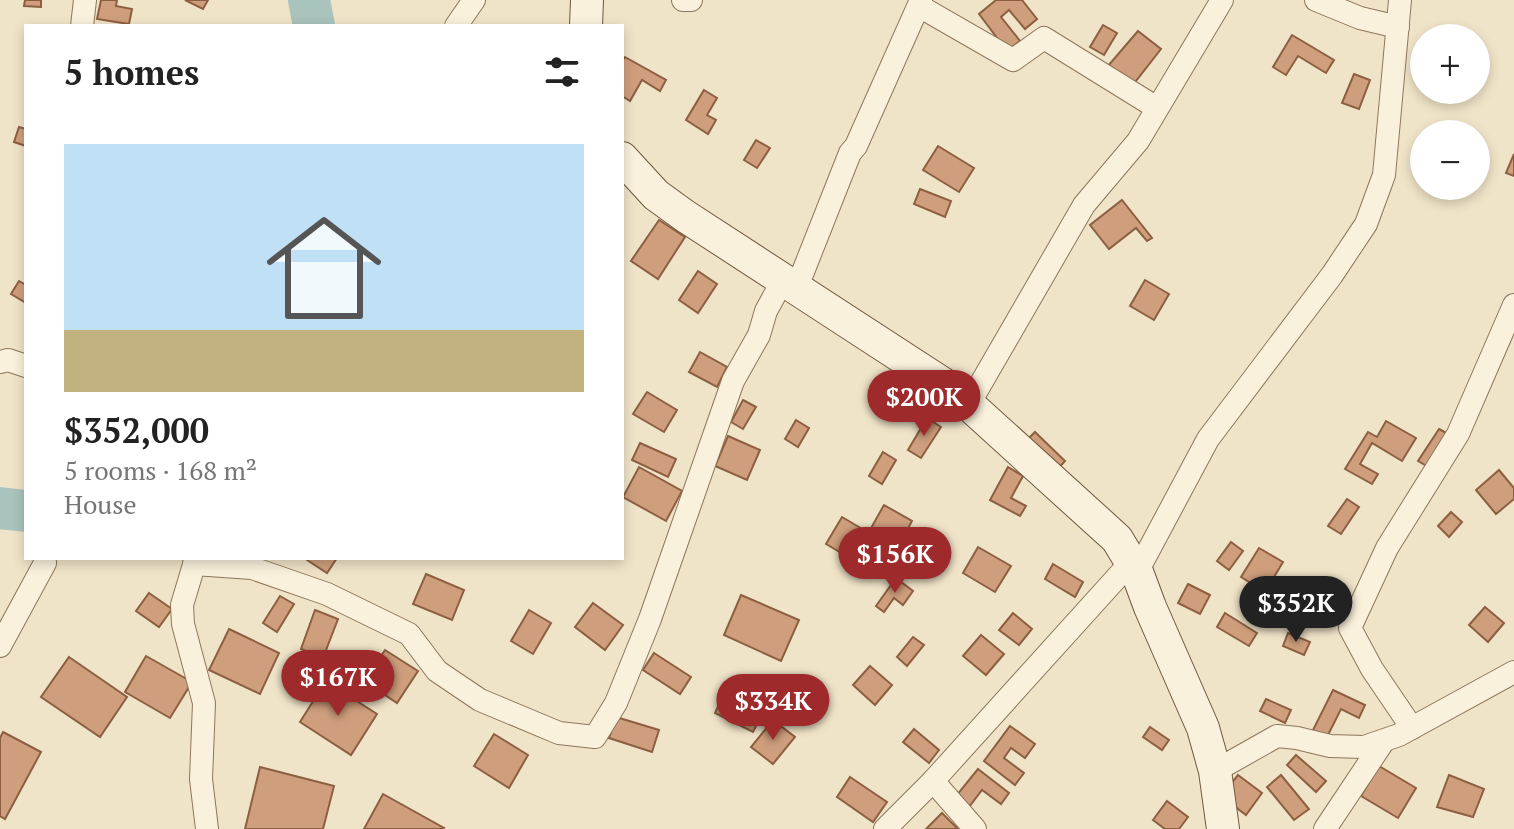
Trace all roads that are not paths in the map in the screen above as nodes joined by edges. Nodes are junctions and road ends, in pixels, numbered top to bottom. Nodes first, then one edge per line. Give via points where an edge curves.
1 (85, 0) edge
2 (474, 0) edge
3 (587, 0) edge
4 (683, 0) edge
5 (691, 0) edge
6 (1222, 0) edge
7 (1316, 0) edge
8 (1400, 0) edge
9 (920, 3) edge
10 (82, 24) edge
11 (457, 24) edge
12 (586, 24) edge
13 (1398, 27) junction
14 (1157, 108) junction
15 (624, 160) edge
16 (791, 282) junction
17 (1514, 305) edge
18 (0, 362) edge
19 (24, 365) edge
20 (969, 404) junction
21 (195, 561) edge
22 (45, 563) dead end
23 (1134, 567) junction
24 (0, 646) edge
25 (1514, 672) edge
26 (1412, 728) junction
27 (1383, 742) junction
28 (1215, 771) junction
29 (933, 781) junction
30 (207, 829) edge
31 (885, 829) edge
32 (975, 829) edge
33 (1223, 829) edge
34 (1325, 829) edge

1 - 10 street
2 - 11 street
3 - 12 street
4 - 5 street
6 - 14 street
7 - 13 street
8 - 13 street
9 - 14 street via 1013,60 1044,38
9 - 16 street
13 - 23 street via 1384,175 1366,224 1208,439
14 - 20 street via 1138,141 1084,205
15 - 16 street via 656,195
16 - 20 street
16 - 21 street via 766,311 733,381 650,619 616,703 595,737 559,733 480,700 437,671 409,634 327,594 252,568
17 - 26 street via 1458,434 1387,548 1350,628
18 - 19 street
20 - 23 street via 1117,539
21 - 30 street via 182,605 204,703 201,779
22 - 24 street
23 - 28 street via 1203,728
23 - 29 street
25 - 26 street
26 - 27 street
27 - 28 street via 1349,748 1277,736
27 - 34 street
28 - 33 street
29 - 31 street
29 - 32 street

